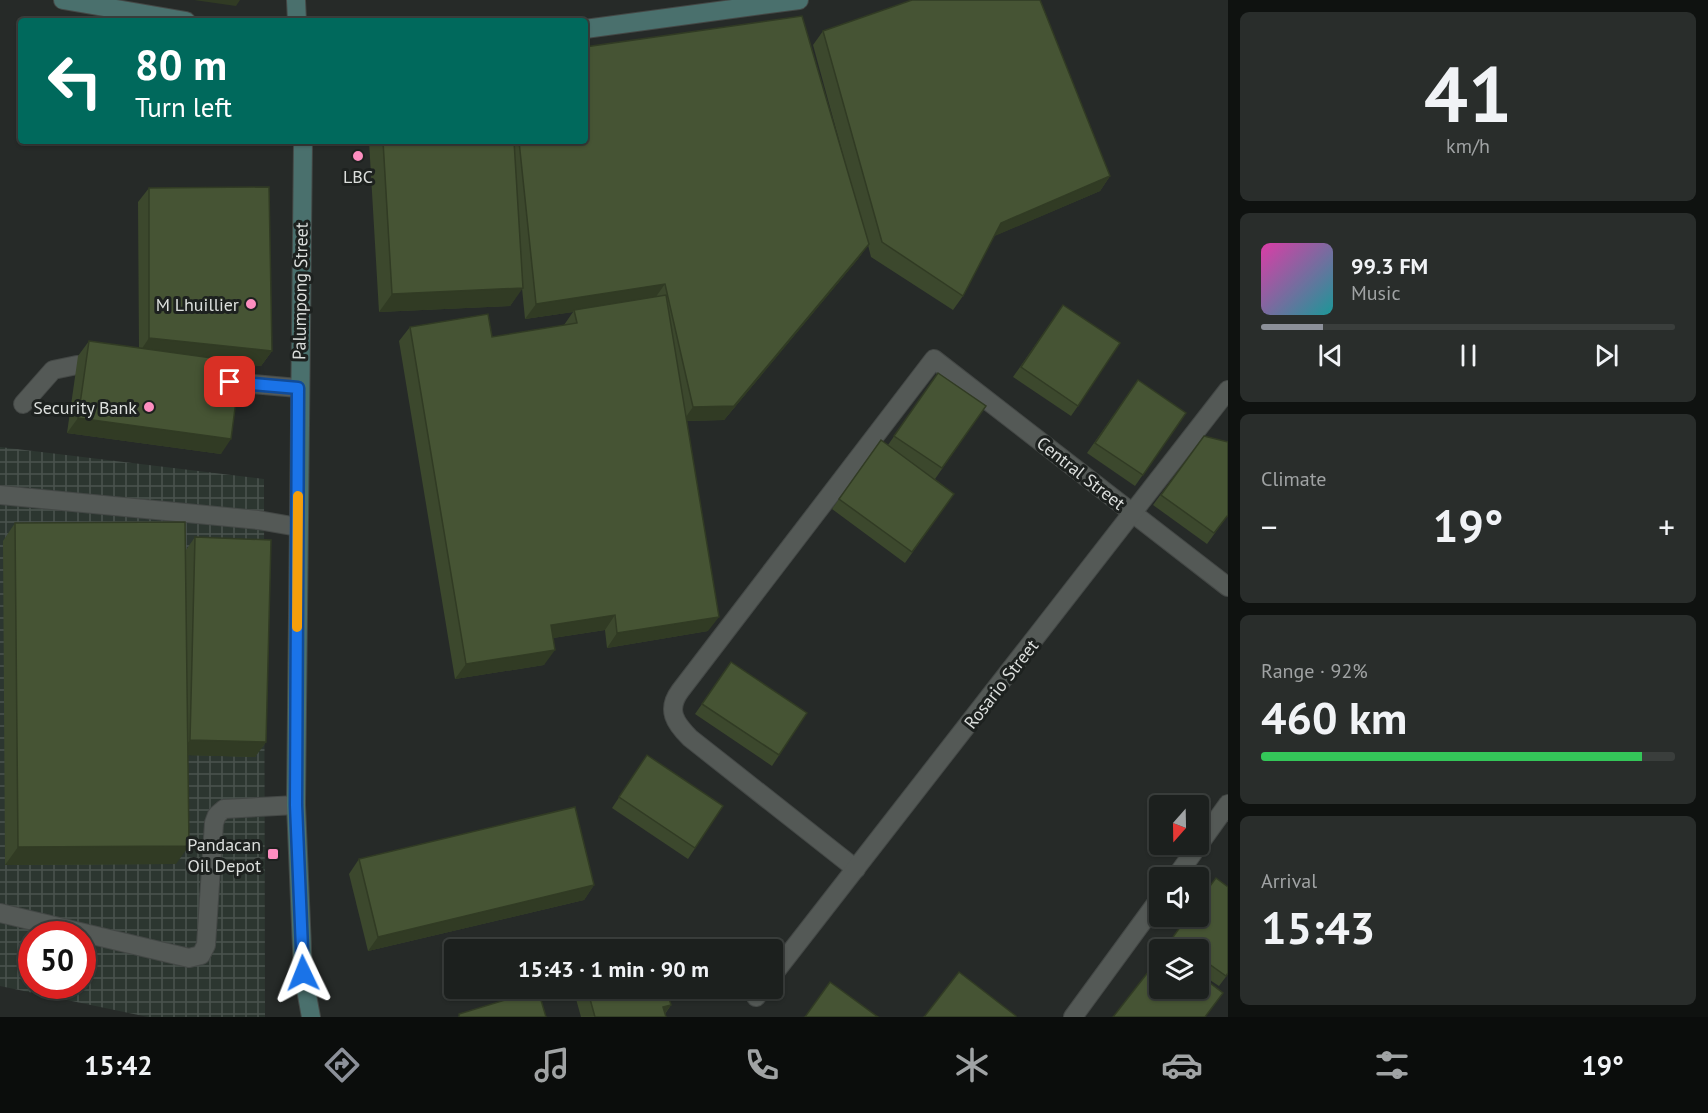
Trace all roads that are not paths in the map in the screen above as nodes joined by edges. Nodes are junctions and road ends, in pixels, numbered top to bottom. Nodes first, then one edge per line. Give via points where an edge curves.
1 (63, 0) edge
2 (798, 0) edge
3 (168, 18) edge
4 (588, 29) edge
5 (303, 144) edge
6 (77, 365) dead end
7 (230, 382) edge
8 (298, 388) junction
9 (1228, 390) edge
10 (23, 404) dead end
11 (0, 495) edge
12 (1133, 514) junction
13 (298, 527) junction
14 (1228, 587) edge
15 (1228, 804) edge
16 (296, 805) junction
17 (1182, 867) edge
18 (856, 869) junction
19 (0, 913) edge
20 (1149, 913) edge
21 (783, 962) edge
22 (311, 1017) edge
23 (1073, 1017) edge

1 - 3 main road
2 - 4 main road
5 - 8 main road, Palumpong Street
6 - 10 street via 53,370
7 - 8 street
8 - 13 main road, Palumpong Street
9 - 12 street, Rosario Street
11 - 13 street
12 - 14 street, Central Street
12 - 18 street, Rosario Street
12 - 18 street, Central Street via 934,359 680,691 673,706 675,721 690,738
13 - 16 main road, Palumpong Street
15 - 17 street
16 - 19 street via 224,809 217,815 206,945 201,955 189,958
16 - 22 main road, Palumpong Street via 303,973
18 - 21 street, Rosario Street
20 - 23 street

